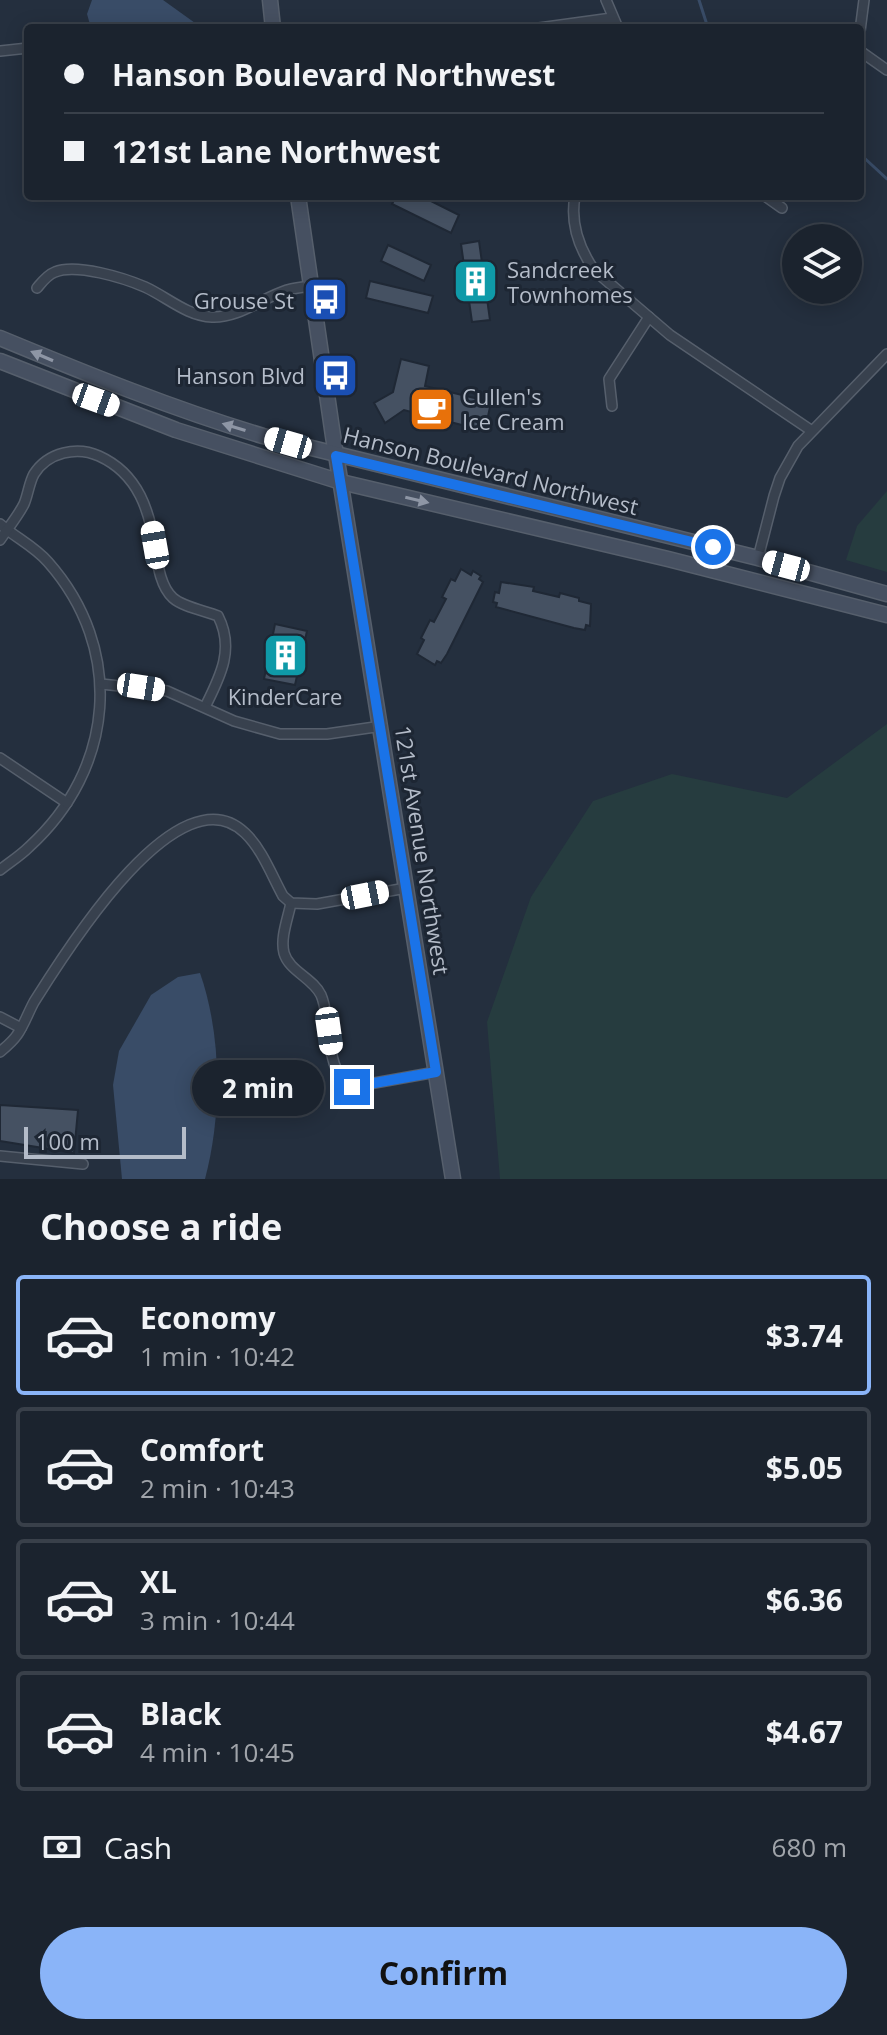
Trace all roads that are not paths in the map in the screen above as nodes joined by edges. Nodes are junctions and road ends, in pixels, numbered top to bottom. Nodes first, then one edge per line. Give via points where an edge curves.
1 (270, 0) edge
2 (606, 0) edge
3 (864, 0) edge
4 (612, 18) junction
5 (273, 24) edge
6 (568, 24) edge
7 (616, 24) edge
8 (861, 24) edge
9 (24, 48) edge
10 (0, 51) edge
11 (864, 54) edge
12 (887, 70) edge
13 (299, 200) edge
14 (575, 200) edge
15 (771, 200) edge
16 (782, 208) dead end
17 (311, 286) junction
18 (37, 288) dead end
19 (649, 317) junction
20 (0, 338) edge
21 (887, 354) edge
22 (0, 361) edge
23 (612, 406) dead end
24 (812, 431) junction
25 (336, 456) junction
26 (341, 482) junction
27 (3, 527) edge
28 (0, 540) edge
29 (635, 551) junction
30 (758, 558) junction
31 (869, 588) junction
32 (887, 594) edge
33 (887, 615) edge
34 (101, 684) junction
35 (205, 707) junction
36 (382, 726) junction
37 (0, 758) edge
38 (67, 803) junction
39 (0, 870) edge
40 (406, 888) junction
41 (291, 903) junction
42 (0, 1017) edge
43 (21, 1028) junction
44 (0, 1052) edge
45 (436, 1072) junction
46 (0, 1156) edge
47 (83, 1164) dead end
48 (453, 1179) edge

1 - 5 main road
2 - 4 street
3 - 8 street
4 - 6 street
4 - 7 street
9 - 10 street
11 - 12 street
13 - 17 main road, 121st Avenue Northwest
14 - 19 street via 573,224 586,258
15 - 16 street
17 - 18 street via 212,317 99,273 57,271
17 - 25 main road, 121st Avenue Northwest
19 - 23 street via 609,379
19 - 24 street
25 -> 20 main road, Hanson Boulevard Northwest via 190,414
21 - 24 street
22 - 26 main road, Hanson Boulevard Northwest via 152,421
24 - 30 street via 780,478
25 - 26 main road, 121st Avenue Northwest
25 - 30 main road, Hanson Boulevard Northwest
26 -> 29 main road, Hanson Boulevard Northwest
26 - 36 main road, 121st Avenue Northwest
27 - 28 street
27 - 34 street via 48,562 71,592 92,638
27 - 35 street via 23,505 34,474 53,457 80,450 113,462 141,495 165,586 174,599 218,616 225,629 224,670
29 - 31 main road via 654,549 853,598
29 - 33 main road, Hanson Boulevard Northwest
30 - 31 main road, Hanson Boulevard Northwest
31 - 32 main road, Hanson Boulevard Northwest
34 - 35 street via 167,691
34 - 38 street via 95,743
35 - 36 street via 280,734
36 - 40 main road, 121st Avenue Northwest
37 - 38 street
38 - 39 street via 30,847
40 - 41 street via 317,904
40 - 45 main road, 121st Avenue Northwest
41 - 43 street via 245,832 225,822 203,820 183,826 132,868 62,961
41 - 45 street via 283,951 320,992 334,1066 342,1081 352,1087
42 - 43 street
43 - 44 street
45 - 48 main road, 121st Avenue Northwest
46 - 47 street

